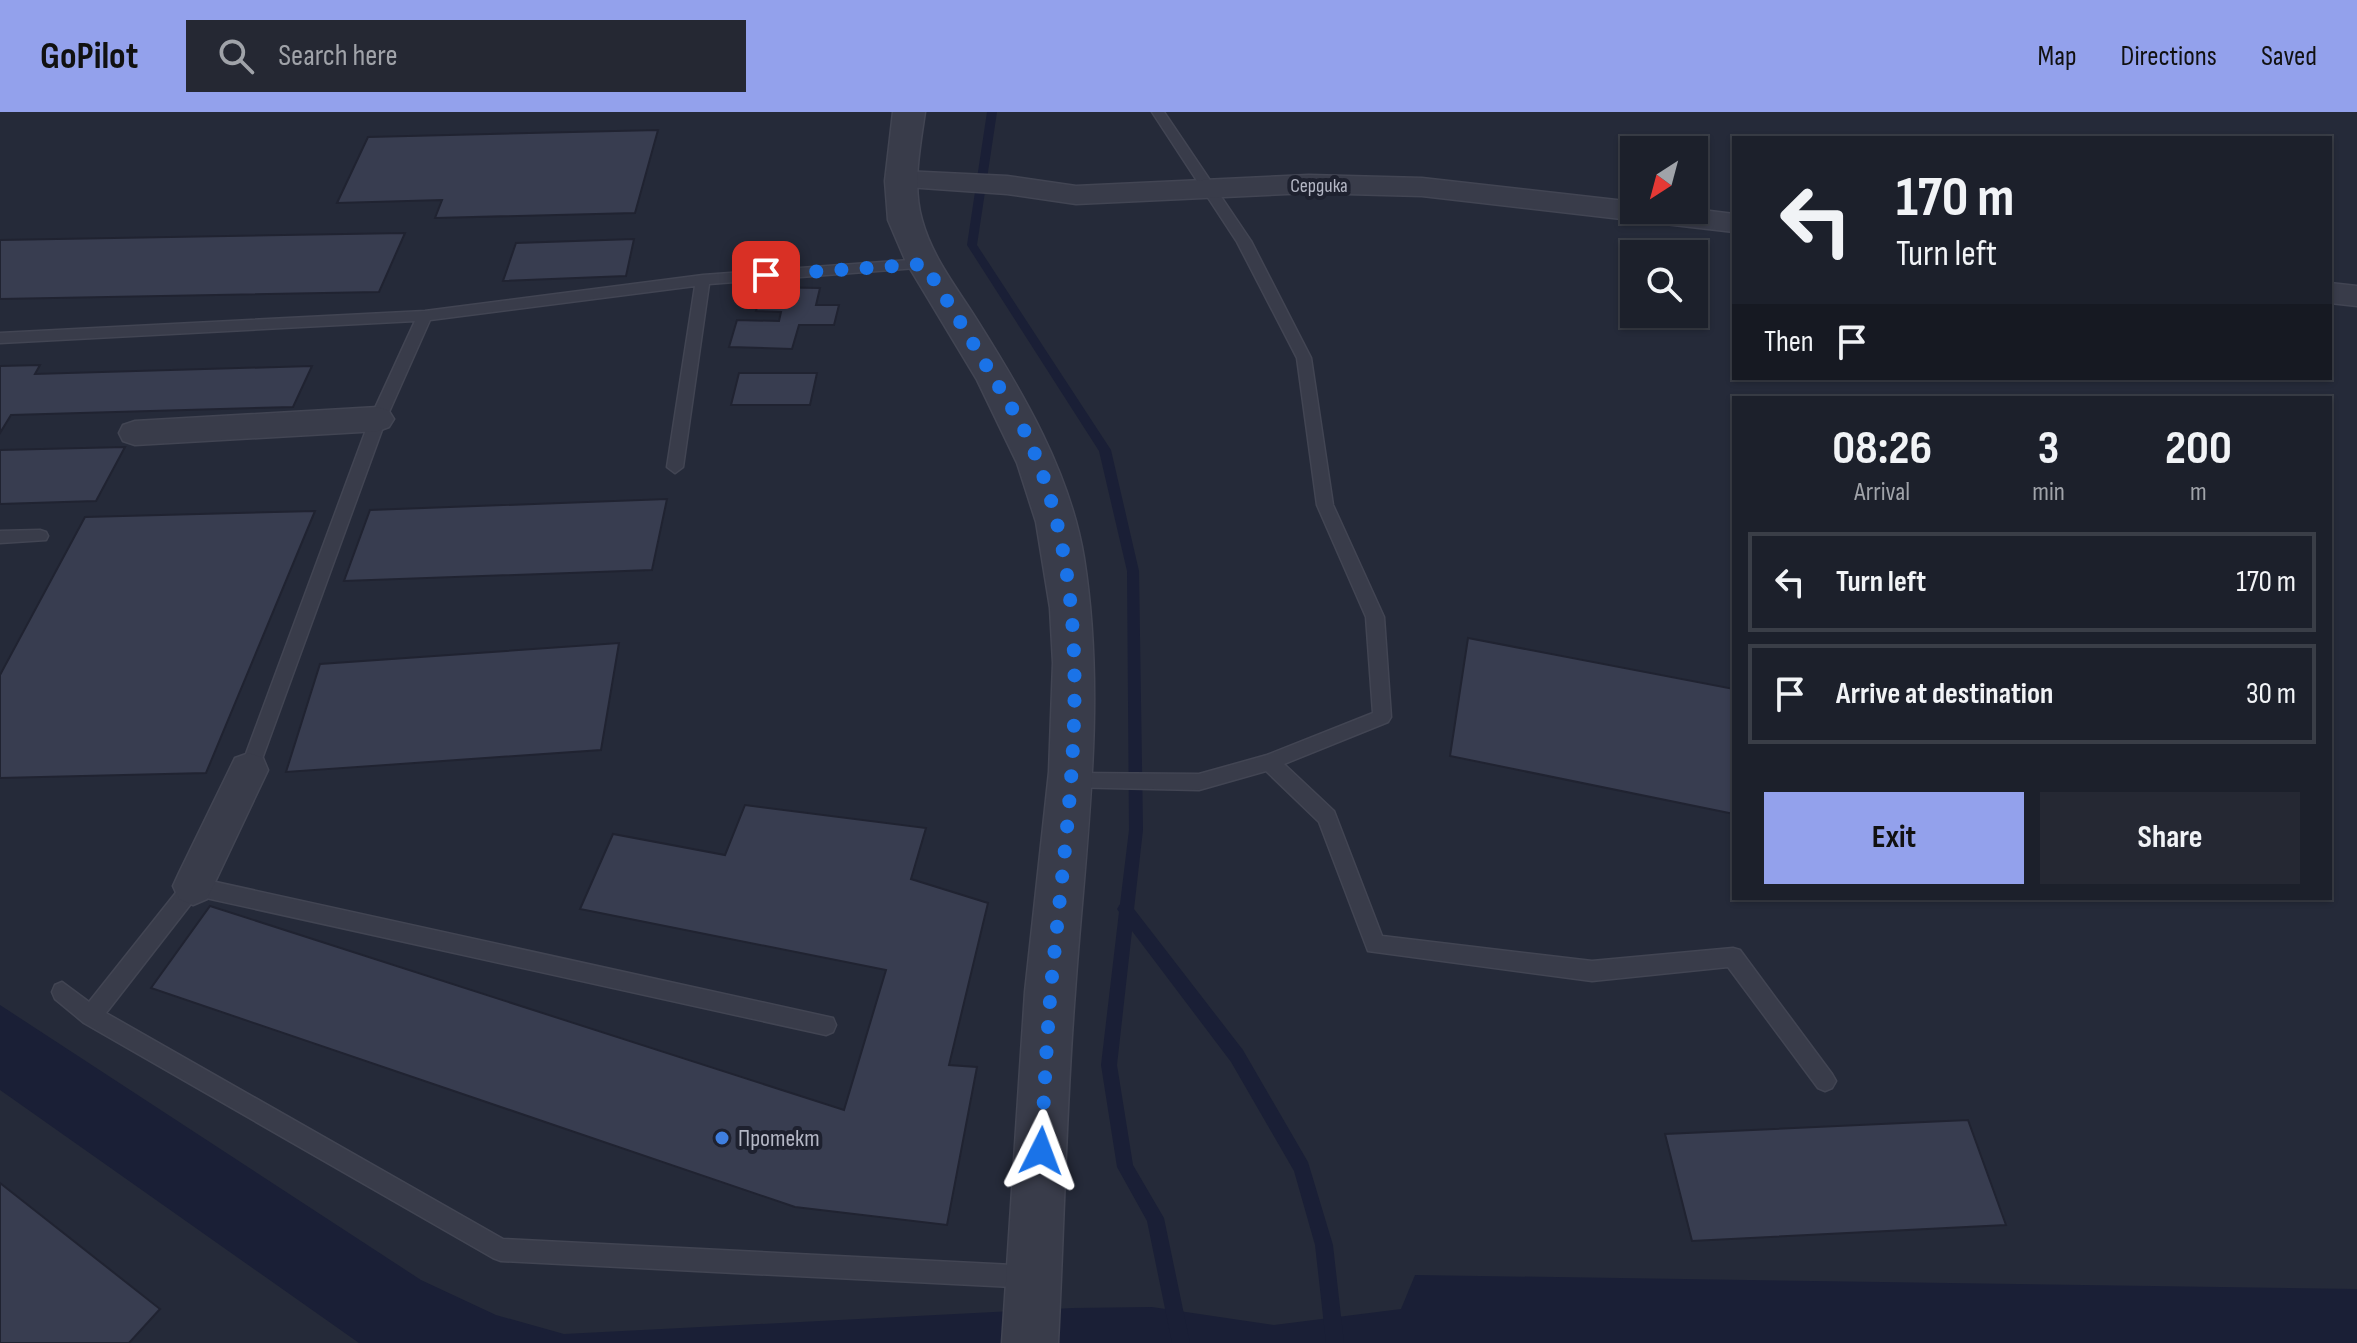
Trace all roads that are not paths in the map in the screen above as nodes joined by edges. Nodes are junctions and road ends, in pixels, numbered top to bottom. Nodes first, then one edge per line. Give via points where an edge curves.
1 (909, 112) edge
2 (1158, 112) edge
3 (903, 180) junction
4 (1209, 189) junction
5 (1732, 223) edge
6 (924, 264) junction
7 (703, 280) junction
8 (2332, 293) edge
9 (2357, 296) edge
10 (425, 316) junction
11 (0, 338) edge
12 (378, 419) junction
13 (135, 433) dead end
14 (675, 467) dead end
15 (40, 536) dead end
16 (0, 537) edge
17 (1269, 762) junction
18 (249, 770) joint
19 (1070, 781) junction
20 (193, 886) junction
21 (62, 992) dead end
22 (91, 1016) junction
23 (826, 1025) dead end
24 (1825, 1081) dead end
25 (1034, 1278) junction
26 (1030, 1343) edge

1 - 3 street
2 - 4 lane
3 - 4 street, Сердика via 1007,185 1076,195
3 - 6 street via 904,218
4 - 5 street, Сердика via 1309,184 1422,187
4 - 17 lane via 1244,241 1304,358 1325,505 1375,617 1382,717
6 - 7 lane
6 - 19 street via 1012,409 1048,496 1063,553 1076,670
7 - 10 lane
7 - 14 lane
8 - 9 street
10 - 11 lane
10 - 12 lane
12 - 13 street
12 - 18 lane
15 - 16 lane
17 - 19 lane via 1199,782
17 - 24 lane via 1327,817 1375,944 1592,971 1733,957
18 - 20 street
19 - 25 street via 1050,993
20 - 22 lane
20 - 23 lane
21 - 22 lane
22 - 25 lane via 501,1250
25 - 26 street

